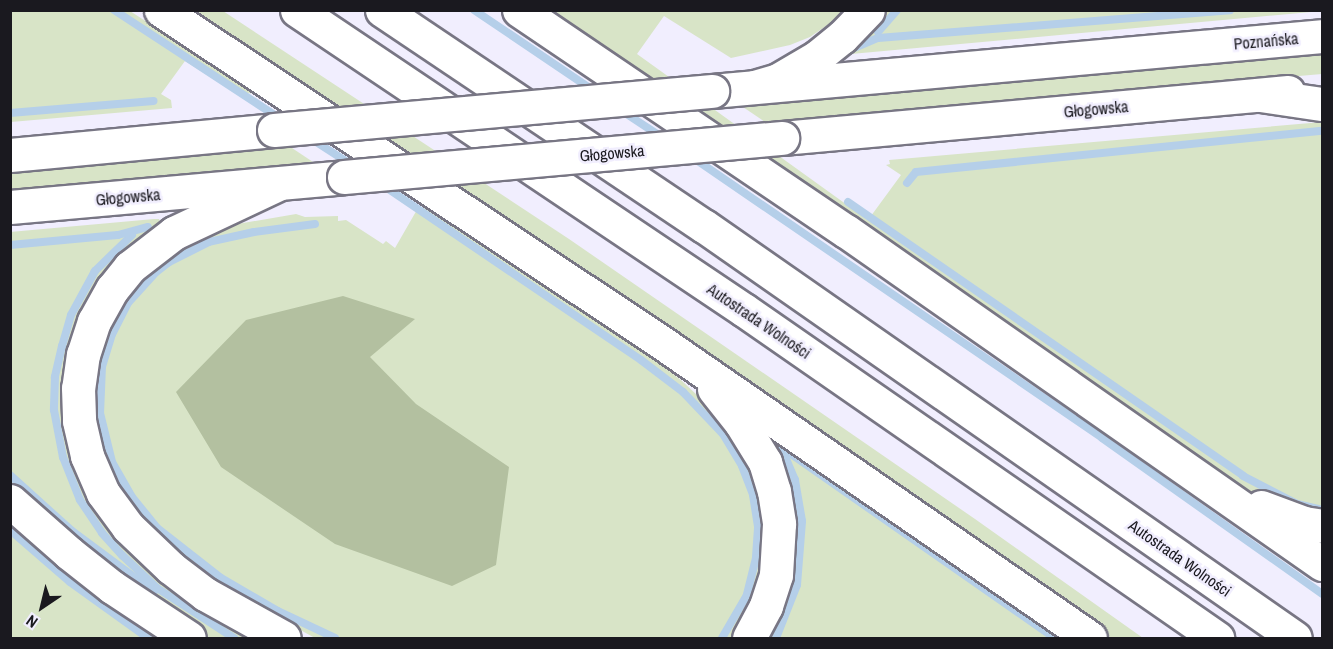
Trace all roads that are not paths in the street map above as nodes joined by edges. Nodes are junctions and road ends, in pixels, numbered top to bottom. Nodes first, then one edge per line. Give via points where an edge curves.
1 (161, 10) edge
2 (297, 10) edge
3 (382, 10) edge
4 (519, 10) edge
5 (868, 10) edge
6 (1323, 36) edge
7 (754, 87) junction
8 (1323, 89) edge
9 (1260, 94) junction
10 (1323, 104) edge
11 (10, 155) edge
12 (278, 184) junction
13 (10, 207) edge
14 (662, 342) junction
15 (1185, 467) junction
16 (10, 501) edge
17 (1323, 526) edge
18 (1323, 564) edge
19 (189, 639) edge
20 (284, 639) edge
21 (749, 639) edge
22 (1090, 639) edge
23 (1217, 639) edge
24 (1295, 639) edge

1 - 14 main road
2 - 23 main road, Autostrada Wolności via 744,310
3 - 24 main road, Autostrada Wolności via 723,239
4 - 15 main road via 783,187
5 - 7 main road via 817,57 778,80
6 - 7 main road, Poznańska
7 - 11 main road, bridge
8 - 9 main road
9 - 10 main road
9 - 12 main road, Głogowska, bridge
12 - 13 main road, Głogowska
12 - 20 main road via 174,233 130,267 94,321 83,354 78,388 79,421 87,456 104,493 128,527 205,594
14 - 21 main road via 701,375 741,423 765,462 774,491 780,533 776,575
14 - 22 main road
15 - 17 main road via 1280,515
15 - 18 main road
16 - 19 main road via 69,554

